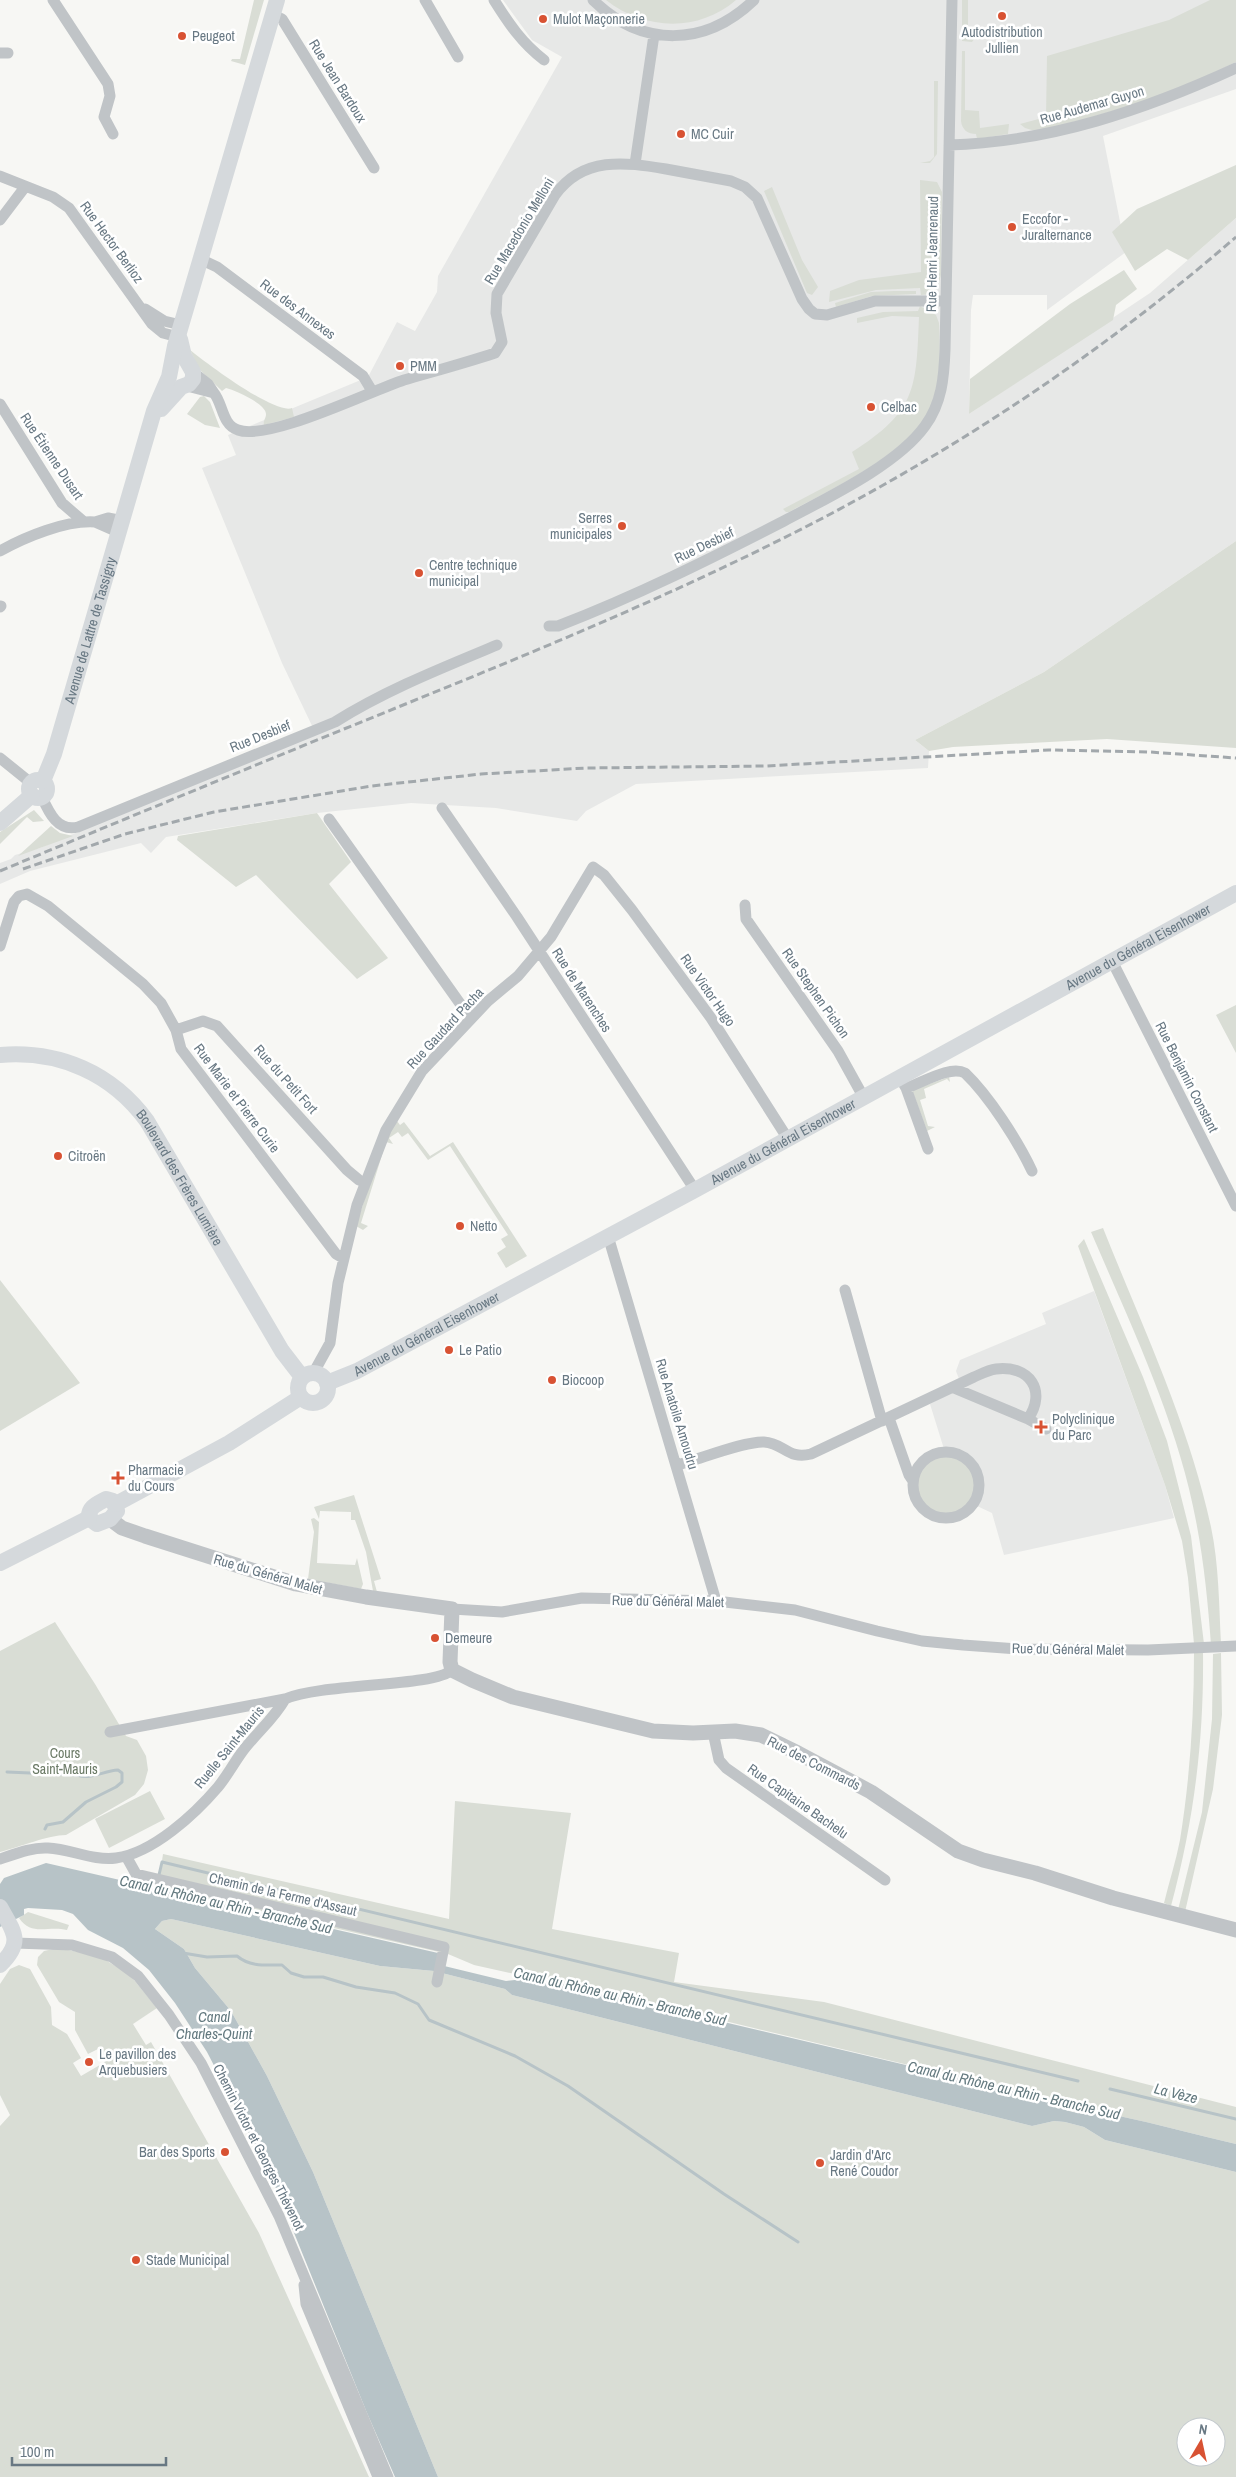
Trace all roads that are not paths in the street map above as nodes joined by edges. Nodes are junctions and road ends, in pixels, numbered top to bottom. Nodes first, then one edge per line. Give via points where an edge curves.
1 (53, 0) edge
2 (425, 0) edge
3 (494, 0) edge
4 (593, 0) edge
5 (754, 0) edge
6 (952, 0) edge
7 (275, 7) edge
8 (654, 35) junction
9 (458, 57) dead end
10 (544, 60) dead end
11 (1236, 68) edge
12 (113, 134) dead end
13 (949, 145) junction
14 (635, 164) junction
15 (374, 168) dead end
16 (1, 178) edge
17 (25, 187) junction
18 (0, 220) edge
19 (200, 259) junction
20 (946, 301) junction
21 (180, 331) junction
22 (182, 375) junction
23 (372, 391) junction
24 (0, 404) edge
25 (865, 475) joint
26 (89, 522) junction
27 (121, 527) junction
28 (0, 550) edge
29 (549, 626) dead end
30 (497, 646) dead end
31 (0, 758) edge
32 (37, 789) junction
33 (442, 808) dead end
34 (329, 819) dead end
35 (0, 823) edge
36 (593, 867) joint
37 (1236, 893) edge
38 (745, 905) dead end
39 (0, 946) edge
40 (538, 952) junction
41 (1112, 961) junction
42 (471, 1019) junction
43 (176, 1030) junction
44 (0, 1055) edge
45 (903, 1083) junction
46 (864, 1098) junction
47 (788, 1140) junction
48 (928, 1149) dead end
49 (1032, 1171) dead end
50 (364, 1182) junction
51 (695, 1190) junction
52 (1236, 1206) edge
53 (608, 1236) junction
54 (343, 1258) junction
55 (845, 1290) dead end
56 (308, 1374) junction
57 (327, 1383) junction
58 (954, 1388) junction
59 (301, 1397) junction
60 (1028, 1419) junction
61 (885, 1420) junction
62 (1046, 1430) dead end
63 (677, 1466) junction
64 (913, 1481) junction
65 (113, 1512) junction
66 (0, 1563) edge
67 (716, 1601) junction
68 (452, 1609) junction
69 (1236, 1646) edge
70 (452, 1670) junction
71 (285, 1699) junction
72 (110, 1732) dead end
73 (713, 1732) junction
74 (126, 1856) junction
75 (0, 1859) edge
76 (885, 1880) dead end
77 (0, 1907) edge
78 (1236, 1930) edge
79 (15, 1944) junction
80 (0, 1965) edge
81 (436, 1982) dead end
82 (302, 2271) junction
83 (378, 2477) edge
84 (388, 2477) edge

1 - 12 street via 108,84 110,96 104,117
2 - 9 street
3 - 10 street via 517,35
4 - 8 street via 618,20
5 - 8 street via 730,19 698,33
6 - 13 street, Rue Henri Jeanrenaud
7 - 15 street, Rue Jean Bardoux
7 - 19 main road
8 - 14 street
11 - 13 street, Rue Audemar Guyon via 1164,99 1092,123 1016,139
13 - 20 street, Rue Henri Jeanrenaud
14 - 20 street, Rue Macedonio Melloni via 731,181 749,190 760,204 802,299 815,314 827,315 884,300
14 - 23 street, Rue Macedonio Melloni via 609,163 584,169 567,180 554,195 497,294 496,312 502,342 495,353
16 - 17 street, Rue Hector Berlioz
17 - 18 street
17 - 21 street, Rue Hector Berlioz via 53,197 69,208 158,330 167,335
19 - 21 main road
19 - 23 street, Rue des Annexes via 217,267 363,376
20 - 25 street, Rue Henri Jeanrenaud via 944,371 936,408 916,436 894,456
21 - 22 main road via 175,346
22 - 23 street, Rue Macedonio Melloni via 214,393 230,425 240,431 258,432 290,424
22 - 27 main road, Avenue de Lattre de Tassigny via 151,424
24 - 26 street, Rue Étienne Dusart via 62,504
25 - 29 street, Rue Desbief via 820,502 618,603 558,626
26 - 27 street, Rue Étienne Dusart
26 - 28 street via 42,533
27 - 32 main road, Avenue de Lattre de Tassigny via 54,754
30 - 32 street, Rue Desbief via 431,672 362,705 335,722 78,827 62,826
31 - 32 street
32 - 35 main road
33 - 40 street, Rue de Marenches
34 - 42 street
36 - 40 street, Rue Gaudard Pacha via 565,915
36 - 47 street, Rue Victor Hugo via 604,875 632,910 711,1018
37 - 41 main road, Avenue du Général Eisenhower
38 - 46 street, Rue Stephen Pichon via 746,919 838,1051
39 - 43 street, Rue Marie et Pierre Curie via 14,902 27,894 48,906 143,984 169,1013
40 - 42 street, Rue Gaudard Pacha via 518,976
40 - 51 street, Rue de Marenches
41 - 45 main road, Avenue du Général Eisenhower
41 - 52 street, Rue Benjamin Constant
42 - 50 street, Rue Gaudard Pacha via 422,1071 382,1137
43 - 50 street, Rue du Petit Fort via 203,1021 217,1026 347,1170
43 - 54 street, Rue Marie et Pierre Curie via 181,1049 336,1254
44 - 56 main road, Boulevard des Frères Lumière via 30,1054 71,1063 108,1082 130,1100 146,1121 282,1351
45 - 46 main road, Avenue du Général Eisenhower
45 - 48 street
45 - 49 street via 915,1086 950,1070 965,1073 1009,1129
46 - 47 main road, Avenue du Général Eisenhower
47 - 51 main road, Avenue du Général Eisenhower
50 - 54 street, Rue Gaudard Pacha
51 - 53 main road, Avenue du Général Eisenhower
53 - 57 main road, Avenue du Général Eisenhower via 357,1371
53 - 63 street, Rue Anatoile Amoudru
54 - 56 street, Rue Gaudard Pacha via 330,1343
55 - 61 street
56 - 57 main road via 322,1376
56 - 59 main road via 298,1384
57 - 59 main road via 327,1394 320,1401 309,1402
58 - 60 street
58 - 60 street via 994,1369 1020,1373 1032,1382 1037,1395 1036,1408
58 - 61 street
59 - 65 main road
60 - 62 street
61 - 63 street via 802,1456 770,1443 756,1442
61 - 64 street
63 - 67 street, Rue Anatoile Amoudru
64 - 64 street via 921,1506 933,1516 955,1518 964,1513 978,1496 978,1474 968,1461 954,1453 932,1455 916,1470
65 - 66 main road via 97,1524 89,1518
65 - 68 street, Rue du Général Malet via 122,1528 296,1584 366,1598
67 - 68 street, Rue du Général Malet via 582,1598 502,1612
67 - 69 street, Rue du Général Malet via 795,1610 895,1635 963,1645 1018,1649 1196,1650
68 - 70 street
70 - 71 street, Ruelle Saint-Mauris via 426,1679 324,1689
70 - 73 street, Rue des Commards via 531,1703 653,1731
71 - 72 street, Ruelle Saint-Mauris
71 - 74 street, Ruelle Saint-Mauris via 242,1751 218,1787 201,1804 161,1839
73 - 76 street, Rue Capitaine Bachelu via 719,1760 726,1768
73 - 78 street, Rue des Commards via 749,1732 780,1743 871,1792 970,1857
74 - 75 street, Ruelle Saint-Mauris via 97,1858 46,1848
74 - 81 street, Chemin de la Ferme d'Assaut via 136,1874 444,1950
77 - 79 main road via 10,1924
79 - 80 main road
79 - 82 street, Chemin Victor et Georges Thévenot via 72,1945 101,1952 130,1969 147,1986 170,2015 206,2072 254,2165
82 - 83 street, Chemin Victor et Georges Thévenot via 306,2304
82 - 84 street, Chemin Victor et Georges Thévenot

